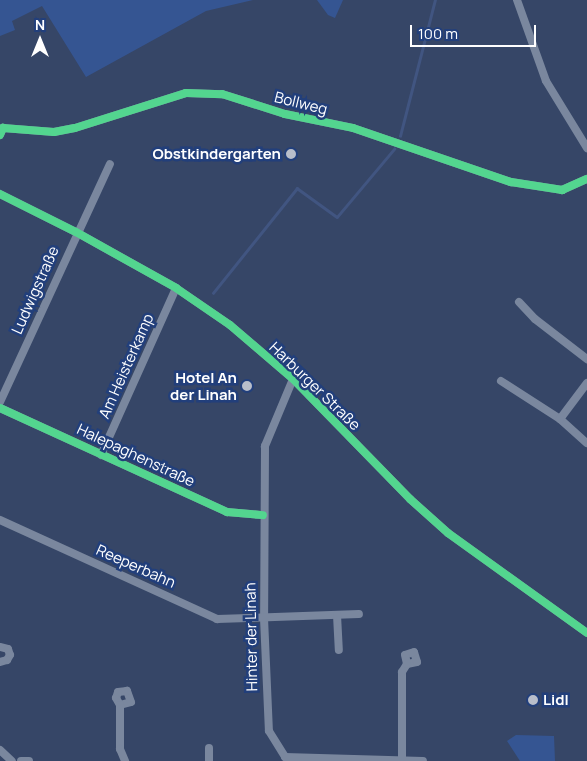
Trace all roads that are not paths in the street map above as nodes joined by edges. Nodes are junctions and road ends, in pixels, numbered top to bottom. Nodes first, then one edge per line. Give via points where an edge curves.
1 (516, 0) edge
2 (523, 0) edge
3 (1, 130) edge
4 (587, 148) edge
5 (110, 164) dead end
6 (587, 179) edge
7 (0, 194) edge
8 (76, 232) junction
9 (176, 288) junction
10 (520, 302) dead end
11 (587, 359) edge
12 (293, 380) junction
13 (501, 381) dead end
14 (587, 383) edge
15 (0, 402) edge
16 (0, 408) edge
17 (560, 419) junction
18 (587, 443) edge
19 (101, 455) junction
20 (263, 515) junction
21 (0, 520) edge
22 (359, 614) dead end
23 (337, 615) junction
24 (264, 618) junction
25 (587, 633) edge
26 (0, 647) edge
27 (339, 650) dead end
28 (0, 662) edge
29 (407, 664) dead end
30 (120, 705) dead end
31 (209, 748) dead end
32 (0, 750) edge
33 (284, 759) edge
34 (402, 760) edge
35 (12, 761) edge
36 (21, 761) edge
37 (30, 761) edge
38 (125, 761) edge
39 (209, 761) edge
40 (423, 761) edge

1 - 2 street
1 - 4 street via 546,81
3 - 6 street, Bollweg via 54,132 186,93 222,94 285,114 353,128 520,184 562,190
5 - 8 street, Ludwigstraße
7 - 8 street, Harburger Straße
8 - 9 street, Harburger Straße
8 - 15 street, Ludwigstraße
9 - 12 street, Harburger Straße via 230,325
9 - 19 street, Am Heisterkamp
10 - 11 street via 535,319
12 - 20 street, Hinter der Linah via 265,446
12 - 25 street, Harburger Straße via 448,533
13 - 17 street
14 - 17 street
16 - 19 street, Halepaghenstraße
17 - 18 street
19 - 20 street, Halepaghenstraße via 227,512
20 - 24 street, Hinter der Linah
21 - 24 street, Reeperbahn via 217,619
22 - 23 street, Reeperbahn
23 - 24 street, Reeperbahn
23 - 27 street
24 - 33 street, Hinter der Linah via 269,731
26 - 28 street via 8,649 10,655 8,660
29 - 34 street via 402,672
30 - 38 street via 120,749
31 - 39 street
32 - 35 street
33 - 34 street, Hinter der Linah
34 - 40 street, Hinter der Linah
36 - 37 street

